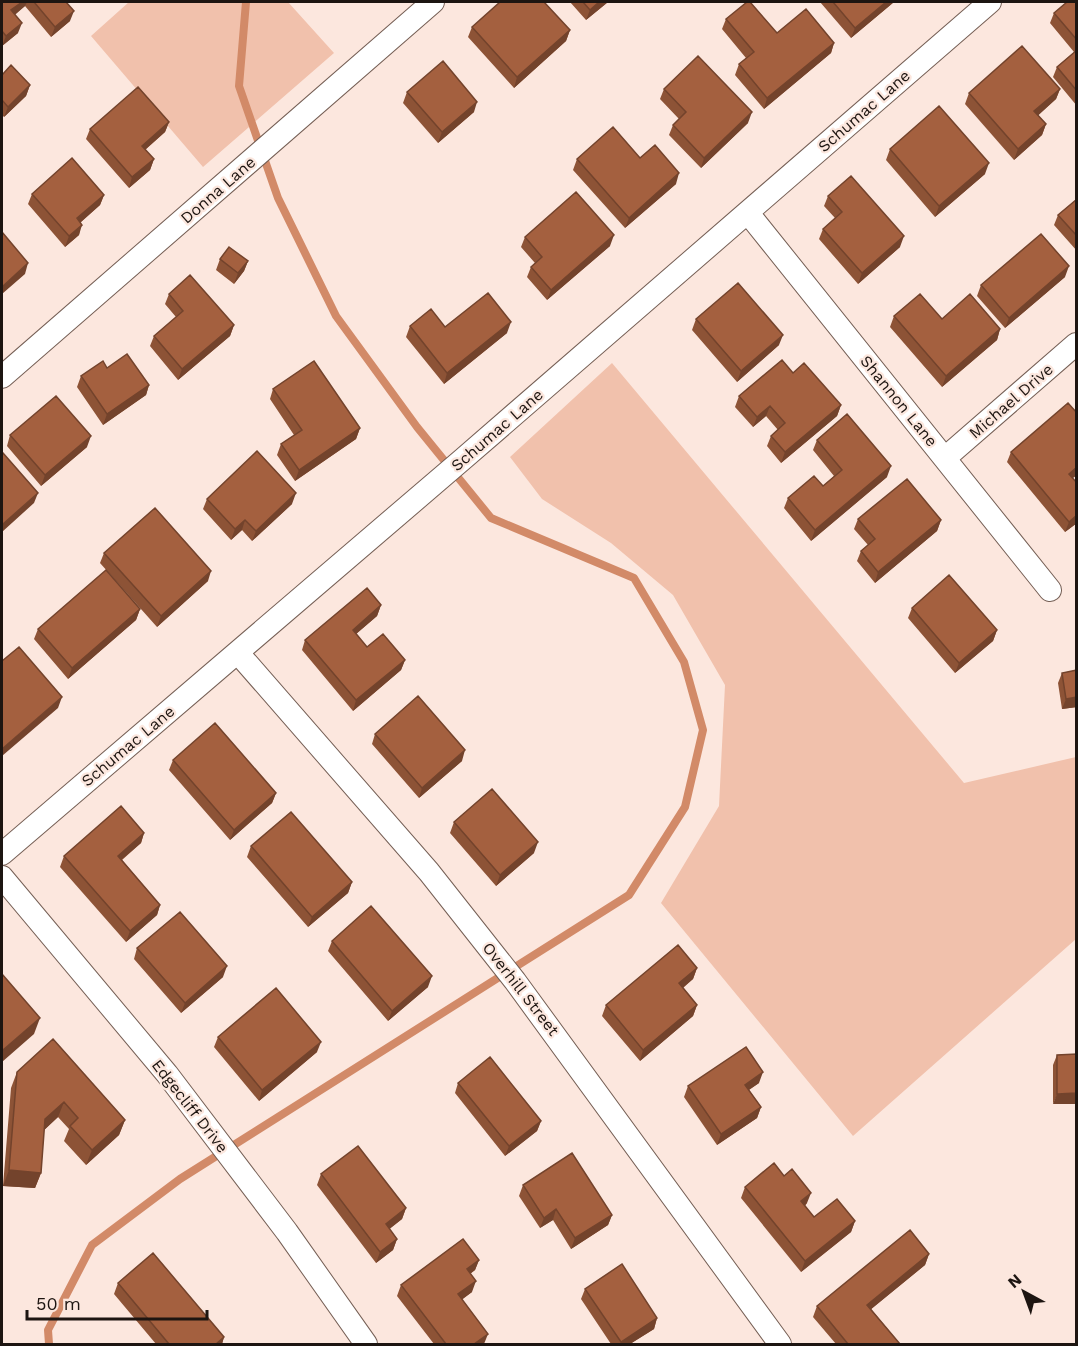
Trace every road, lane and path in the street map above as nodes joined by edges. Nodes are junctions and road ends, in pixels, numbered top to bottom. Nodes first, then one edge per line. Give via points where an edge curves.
1 (433, 2) edge
2 (990, 2) edge
3 (748, 213) junction
4 (1077, 344) edge
5 (2, 377) edge
6 (945, 458) junction
7 (1050, 590) dead end
8 (238, 653) junction
9 (2, 854) edge
10 (2, 877) edge
11 (366, 1344) edge
12 (780, 1344) edge

1 - 5 street, Donna Lane
2 - 3 street, Schumac Lane
3 - 6 street, Shannon Lane
3 - 8 street, Schumac Lane
4 - 6 street, Michael Drive
6 - 7 street, Shannon Lane
8 - 9 street, Schumac Lane
8 - 12 street, Overhill Street via 429,872 501,963
10 - 11 street, Edgecliff Drive via 167,1074

